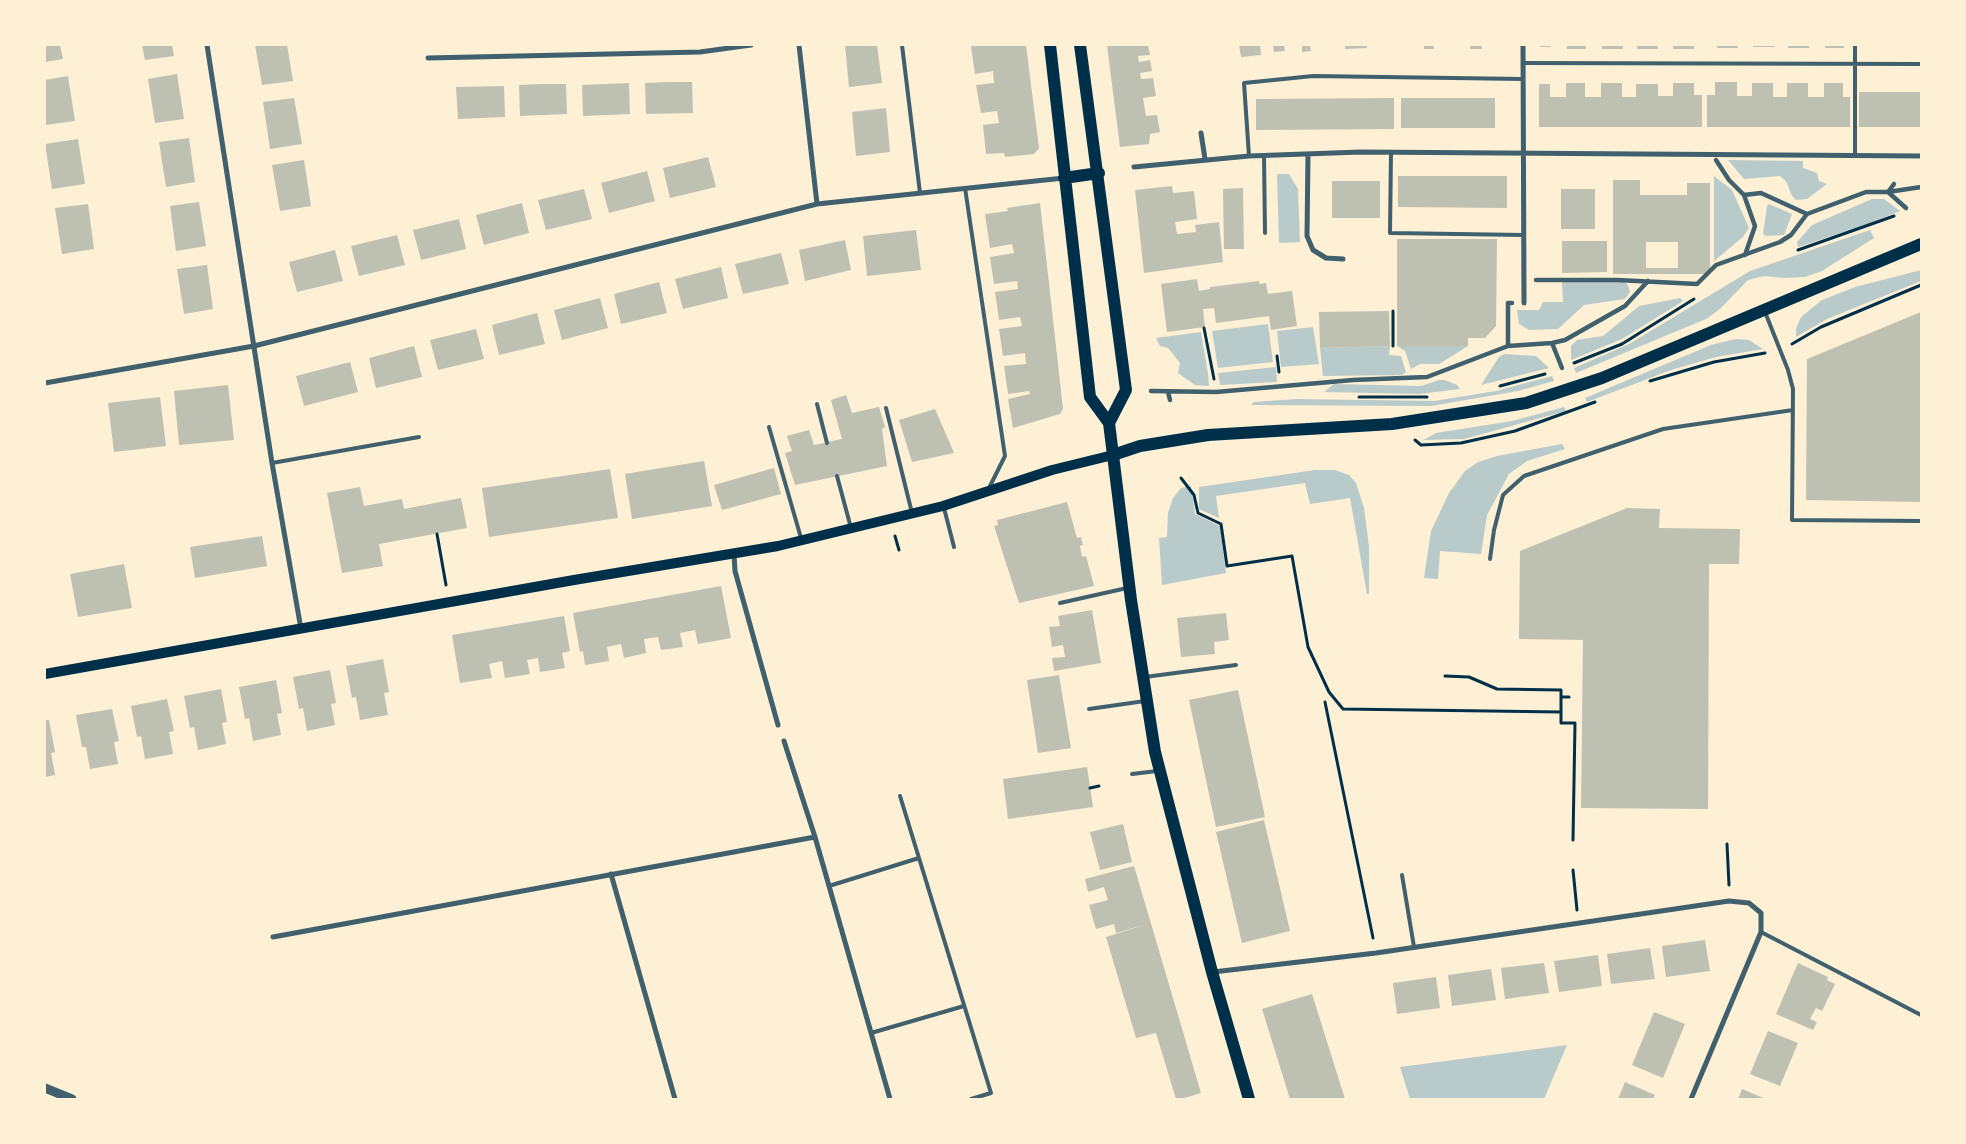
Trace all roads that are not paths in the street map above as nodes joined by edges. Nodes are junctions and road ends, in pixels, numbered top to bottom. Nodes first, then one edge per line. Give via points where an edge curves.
1 (207, 45) edge
2 (750, 45) edge
3 (799, 45) edge
4 (902, 45) edge
5 (1050, 45) edge
6 (1080, 45) edge
7 (1523, 45) edge
8 (1855, 45) edge
9 (428, 58) dead end
10 (1524, 63) junction
11 (1855, 64) junction
12 (1921, 64) edge
13 (1524, 78) junction
14 (1201, 132) dead end
15 (1391, 152) junction
16 (1523, 153) junction
17 (1308, 154) junction
18 (1248, 156) junction
19 (1264, 156) junction
20 (1855, 156) junction
21 (1921, 156) edge
22 (1205, 159) junction
23 (1716, 160) dead end
24 (1134, 167) dead end
25 (1099, 173) junction
26 (1064, 178) junction
27 (1894, 184) dead end
28 (1921, 187) edge
29 (965, 188) junction
30 (1888, 192) junction
31 (920, 193) junction
32 (1744, 195) junction
33 (817, 204) junction
34 (1906, 208) dead end
35 (1807, 214) junction
36 (1265, 233) dead end
37 (1524, 235) junction
38 (1921, 244) edge
39 (1745, 255) junction
40 (1343, 259) dead end
41 (1536, 280) dead end
42 (1648, 281) junction
43 (1512, 303) dead end
44 (1524, 303) dead end
45 (1764, 310) junction
46 (1552, 343) junction
47 (254, 346) junction
48 (1508, 346) junction
49 (1562, 368) dead end
50 (45, 383) edge
51 (1151, 391) dead end
52 (1168, 392) junction
53 (1170, 400) dead end
54 (817, 404) dead end
55 (886, 408) dead end
56 (1793, 410) junction
57 (1109, 423) junction
58 (769, 427) dead end
59 (419, 437) dead end
60 (827, 442) dead end
61 (1113, 455) junction
62 (272, 463) junction
63 (837, 476) dead end
64 (987, 492) junction
65 (943, 506) junction
66 (912, 513) junction
67 (1921, 522) edge
68 (851, 528) junction
69 (802, 540) junction
70 (954, 547) dead end
71 (734, 555) junction
72 (1490, 559) dead end
73 (1129, 588) junction
74 (1060, 603) dead end
75 (302, 629) junction
76 (1236, 665) dead end
77 (45, 674) edge
78 (1142, 677) junction
79 (1147, 701) junction
80 (1089, 710) dead end
81 (778, 725) dead end
82 (784, 741) dead end
83 (1159, 770) junction
84 (1132, 774) dead end
85 (900, 796) dead end
86 (815, 837) junction
87 (919, 858) junction
88 (611, 874) junction
89 (1402, 875) dead end
90 (829, 886) junction
91 (1761, 932) junction
92 (273, 937) dead end
93 (1414, 947) junction
94 (1212, 972) junction
95 (964, 1006) junction
96 (1921, 1015) edge
97 (871, 1033) junction
98 (45, 1088) edge
99 (72, 1099) edge
100 (675, 1099) edge
101 (890, 1099) edge
102 (971, 1099) edge
103 (1249, 1099) edge
104 (1691, 1099) edge

1 - 47 street
2 - 9 street via 700,52
3 - 33 street
4 - 31 lane
5 - 26 main road
6 - 25 main road
7 - 10 street
8 - 11 lane
10 - 11 lane
10 - 13 street
11 - 12 lane
11 - 20 lane
13 - 16 street
13 - 18 lane via 1314,76 1244,83
14 - 22 street
15 - 16 street
15 - 17 street
15 - 37 lane via 1390,233
16 - 20 street
16 - 37 street
17 - 19 street
17 - 40 street via 1307,236 1313,250 1326,258
18 - 19 street
18 - 22 street
19 - 36 lane
20 - 21 street
22 - 24 street
23 - 32 street
25 - 26 main road
25 - 57 main road via 1126,390
26 - 29 street
26 - 57 main road via 1090,397
27 - 30 street
28 - 30 street
29 - 31 street
29 - 64 lane via 1004,456
30 - 34 street
30 - 35 street via 1866,192
31 - 33 street
32 - 35 street via 1761,193
32 - 39 street via 1755,226
33 - 47 street
35 - 39 street via 1791,236
37 - 44 street
38 - 45 main road
39 - 42 street via 1716,265 1698,284
41 - 42 street
42 - 46 street via 1625,306 1564,340
43 - 48 street via 1508,303
45 - 56 lane via 1793,389
45 - 61 main road via 1602,378 1526,403 1392,424 1208,434 1140,446
46 - 48 street
46 - 49 street
47 - 50 street
47 - 62 street
48 - 52 street via 1427,377 1216,392
51 - 52 street
52 - 53 street
54 - 60 lane
55 - 66 lane
56 - 67 lane via 1792,520
56 - 72 lane via 1663,429 1524,476 1503,495
57 - 61 main road
58 - 69 lane
59 - 62 lane
61 - 64 main road via 1052,470
61 - 73 main road
62 - 75 street
63 - 68 lane
64 - 65 main road
65 - 66 main road
65 - 70 lane
66 - 68 main road
68 - 69 main road
69 - 71 main road
71 - 75 main road
71 - 81 street via 735,571
73 - 74 lane
73 - 78 main road
75 - 77 main road
76 - 78 lane
78 - 79 main road
79 - 80 lane
79 - 83 main road
82 - 86 street
83 - 84 lane
83 - 94 main road
85 - 87 lane
86 - 88 street
86 - 90 street
87 - 90 lane
87 - 95 lane
88 - 92 street
88 - 100 street
89 - 93 lane
90 - 97 street
91 - 93 street via 1763,921 1756,907 1729,901
91 - 96 lane
91 - 104 street
93 - 94 street
94 - 103 main road
95 - 97 lane
95 - 102 lane via 991,1093
97 - 101 street
98 - 99 street

